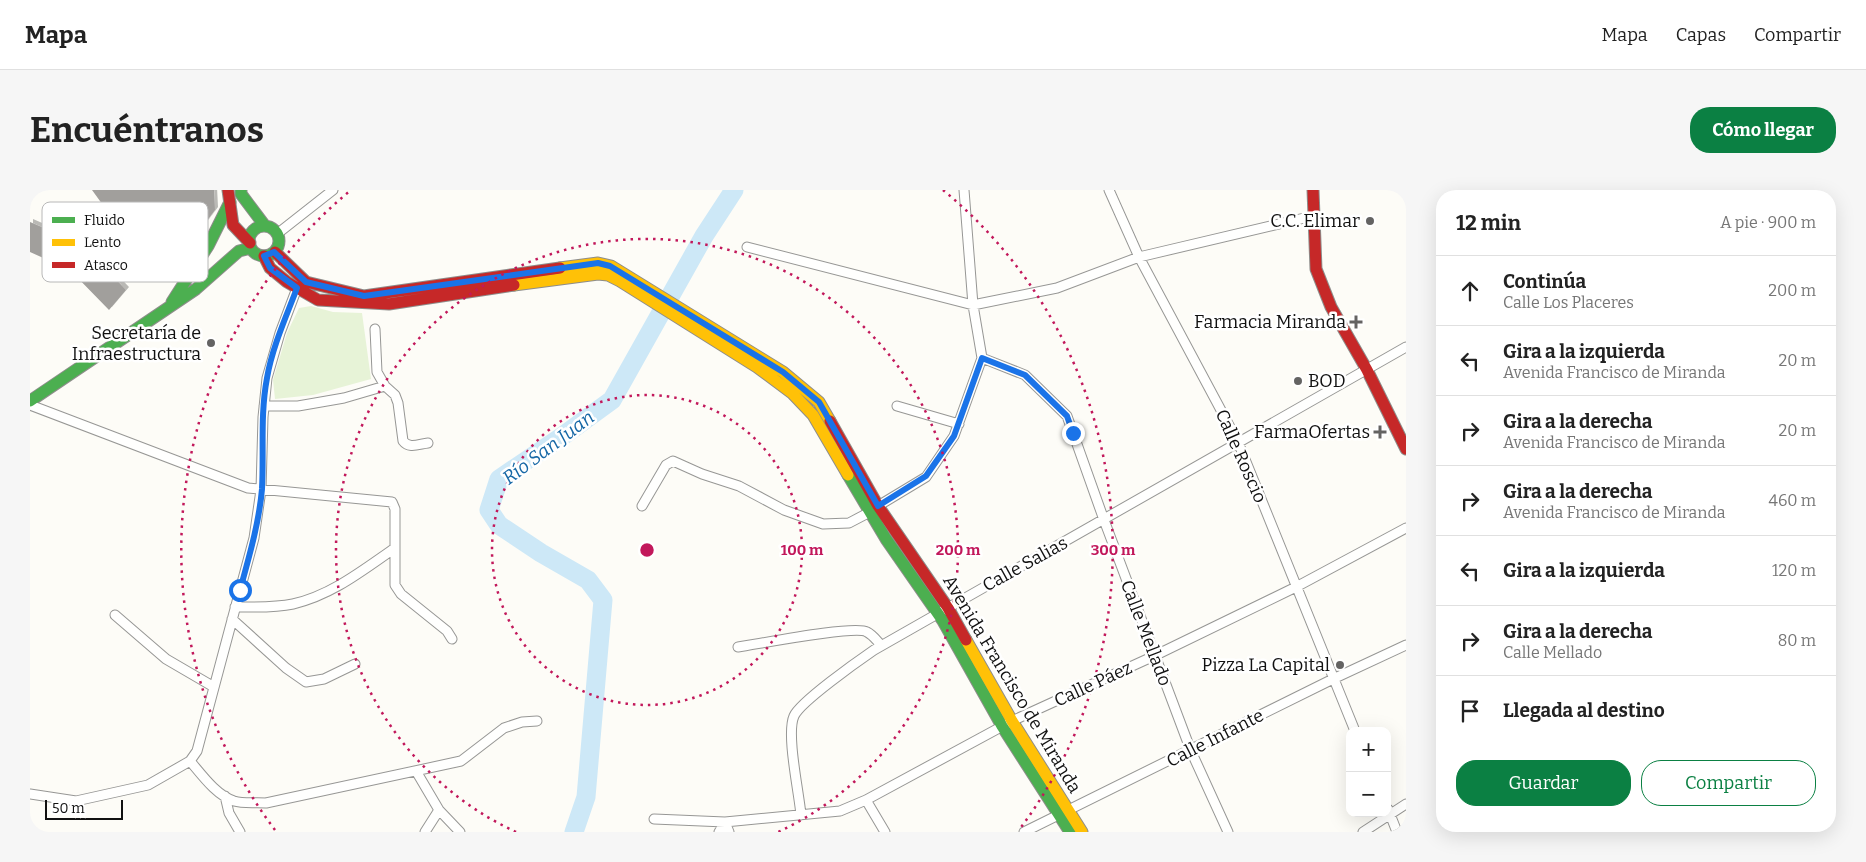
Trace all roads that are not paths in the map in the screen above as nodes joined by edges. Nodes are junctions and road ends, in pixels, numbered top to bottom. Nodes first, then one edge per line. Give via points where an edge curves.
1 (228, 190) edge
2 (241, 190) edge
3 (334, 190) edge
4 (964, 190) edge
5 (1109, 190) edge
6 (1312, 190) edge
7 (230, 202) junction
8 (1313, 216) junction
9 (265, 226) junction
10 (277, 234) junction
11 (250, 245) junction
12 (208, 246) edge
13 (747, 247) dead end
14 (269, 254) junction
15 (1139, 257) junction
16 (621, 277) junction
17 (208, 278) edge
18 (185, 282) edge
19 (204, 282) edge
20 (297, 288) junction
21 (972, 305) junction
22 (169, 307) junction
23 (375, 329) dead end
24 (1406, 347) edge
25 (982, 358) junction
26 (1367, 370) junction
27 (385, 386) junction
28 (30, 401) edge
29 (30, 405) edge
30 (264, 406) junction
31 (897, 406) dead end
32 (959, 424) junction
33 (1238, 442) junction
34 (428, 443) dead end
35 (1406, 449) edge
36 (262, 490) junction
37 (642, 506) dead end
38 (874, 509) junction
39 (1104, 520) junction
40 (1406, 528) edge
41 (395, 548) junction
42 (1296, 587) junction
43 (235, 607) junction
44 (943, 610) junction
45 (115, 615) dead end
46 (232, 619) junction
47 (452, 639) dead end
48 (882, 645) junction
49 (1406, 645) edge
50 (738, 647) dead end
51 (1154, 656) junction
52 (355, 664) dead end
53 (1333, 679) junction
54 (214, 687) junction
55 (537, 721) dead end
56 (1007, 723) junction
57 (1353, 727) edge
58 (1191, 751) junction
59 (190, 761) junction
60 (416, 771) junction
61 (30, 794) edge
62 (225, 796) junction
63 (866, 800) junction
64 (1406, 804) edge
65 (439, 810) junction
66 (1391, 810) edge
67 (1064, 813) junction
68 (801, 815) junction
69 (1381, 817) edge
70 (1391, 817) edge
71 (654, 819) dead end
72 (725, 822) junction
73 (240, 832) edge
74 (425, 832) edge
75 (460, 832) edge
76 (719, 832) edge
77 (729, 832) edge
78 (885, 832) edge
79 (1024, 832) edge
80 (1070, 832) edge
81 (1082, 832) edge
82 (1228, 832) edge
83 (1363, 832) edge
84 (1397, 832) edge

1 - 7 main road
2 - 9 main road
3 - 10 street
4 - 21 street
5 - 15 street, Calle Roscio
6 - 8 main road
7 - 11 main road via 233,226
7 - 12 main road
8 - 15 street
8 - 26 main road via 1316,269 1331,307
9 - 10 main road
9 - 11 main road via 252,233
10 - 14 main road via 279,243
11 - 14 main road via 254,252
11 - 17 main road
13 - 21 street
14 - 16 main road, Avenida Francisco de Miranda via 306,282 364,296 598,263 610,266
14 - 20 main road, Avenida Francisco de Miranda via 270,268
15 - 21 street via 1057,288
15 - 33 street, Calle Roscio
16 - 20 main road, Avenida Francisco de Miranda via 598,274 389,304 318,300
16 - 38 main road, Avenida Francisco de Miranda via 783,372 819,402
18 - 22 main road
19 - 22 main road
20 - 30 street via 267,378
21 - 25 street
22 - 28 main road
23 - 27 street via 377,372
24 - 26 street, Calle Salias
25 - 32 street
25 - 39 street, Calle Mellado via 1025,375 1067,416
26 - 33 street, Calle Salias
26 - 35 main road
27 - 30 street via 344,398 298,406
27 - 34 street via 395,395 406,445
29 - 36 street via 248,488
30 - 36 street
31 - 32 street
32 - 38 street via 926,476
33 - 39 street, Calle Salias
33 - 42 street, Calle Roscio
36 - 41 street via 392,502 395,509
36 - 43 street via 254,538
37 - 38 street via 666,466 674,461 823,524 849,523
38 - 44 main road, Avenida Francisco de Miranda
39 - 44 street, Calle Salias
39 - 51 street, Calle Mellado
40 - 42 street, Calle Páez
41 - 43 street via 327,592 293,604 265,608
41 - 47 street via 395,585
42 - 51 street, Calle Páez
42 - 53 street, Calle Roscio
43 - 46 street
44 - 48 street, Calle Salias
44 - 56 main road, Avenida Francisco de Miranda
45 - 54 street via 166,659
46 - 52 street via 306,682 324,679
46 - 54 street
48 - 50 street via 867,632 856,630
48 - 68 street, Calle Salias via 806,701 794,714 790,729
49 - 53 street, Calle Infante
51 - 56 street, Calle Páez
51 - 58 street, Calle Mellado
53 - 57 street, Calle Roscio
53 - 58 street, Calle Infante
54 - 59 street via 197,751
55 - 60 street via 504,728 462,761
56 - 63 street, Calle Páez
56 - 67 main road, Avenida Francisco de Miranda
58 - 67 street, Calle Infante
58 - 82 street, Calle Mellado
59 - 61 street via 148,785 76,801
59 - 62 street
60 - 62 street via 266,803 235,801
60 - 65 street
62 - 73 street via 228,813
63 - 68 street, Calle Páez via 840,811
63 - 78 street
64 - 66 street
65 - 74 street
65 - 75 street
67 - 79 street, Calle Infante
67 - 80 main road, Avenida Francisco de Miranda
67 - 81 main road, Avenida Francisco de Miranda
68 - 72 street, Calle Páez
69 - 83 street
70 - 84 street
71 - 72 street, Calle Páez
72 - 76 street
72 - 77 street

